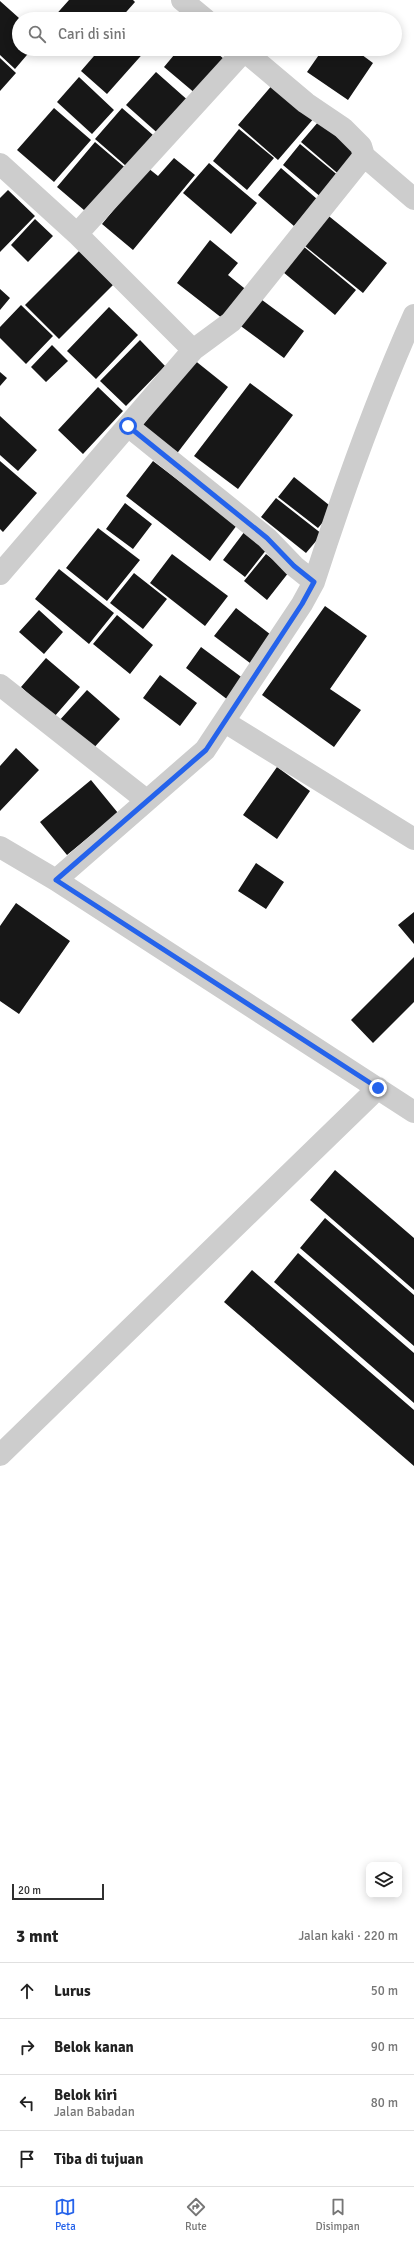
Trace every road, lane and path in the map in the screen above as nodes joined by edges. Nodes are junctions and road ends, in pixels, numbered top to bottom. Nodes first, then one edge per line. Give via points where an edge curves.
1 (182, 0) edge
2 (197, 12) edge
3 (238, 56) edge
4 (250, 56) edge
5 (364, 156) junction
6 (0, 164) edge
7 (414, 198) edge
8 (77, 234) junction
9 (414, 315) edge
10 (193, 350) junction
11 (128, 426) junction
12 (3, 563) edge
13 (314, 582) junction
14 (0, 685) edge
15 (224, 722) junction
16 (146, 800) junction
17 (414, 839) edge
18 (0, 846) edge
19 (56, 880) junction
20 (378, 1088) junction
21 (414, 1112) edge
22 (3, 1448) edge

1 - 2 street
3 - 8 street
4 - 5 street via 306,103 343,128 361,146
5 - 7 street
5 - 10 street via 231,322
6 - 8 street
8 - 10 street
9 - 13 street via 390,369
10 - 11 street
11 - 12 street
11 - 13 street via 267,538
13 - 15 street
14 - 16 street
15 - 16 street via 206,750
15 - 17 street
16 - 19 street
18 - 19 street
19 - 20 street
20 - 21 street
20 - 22 street

